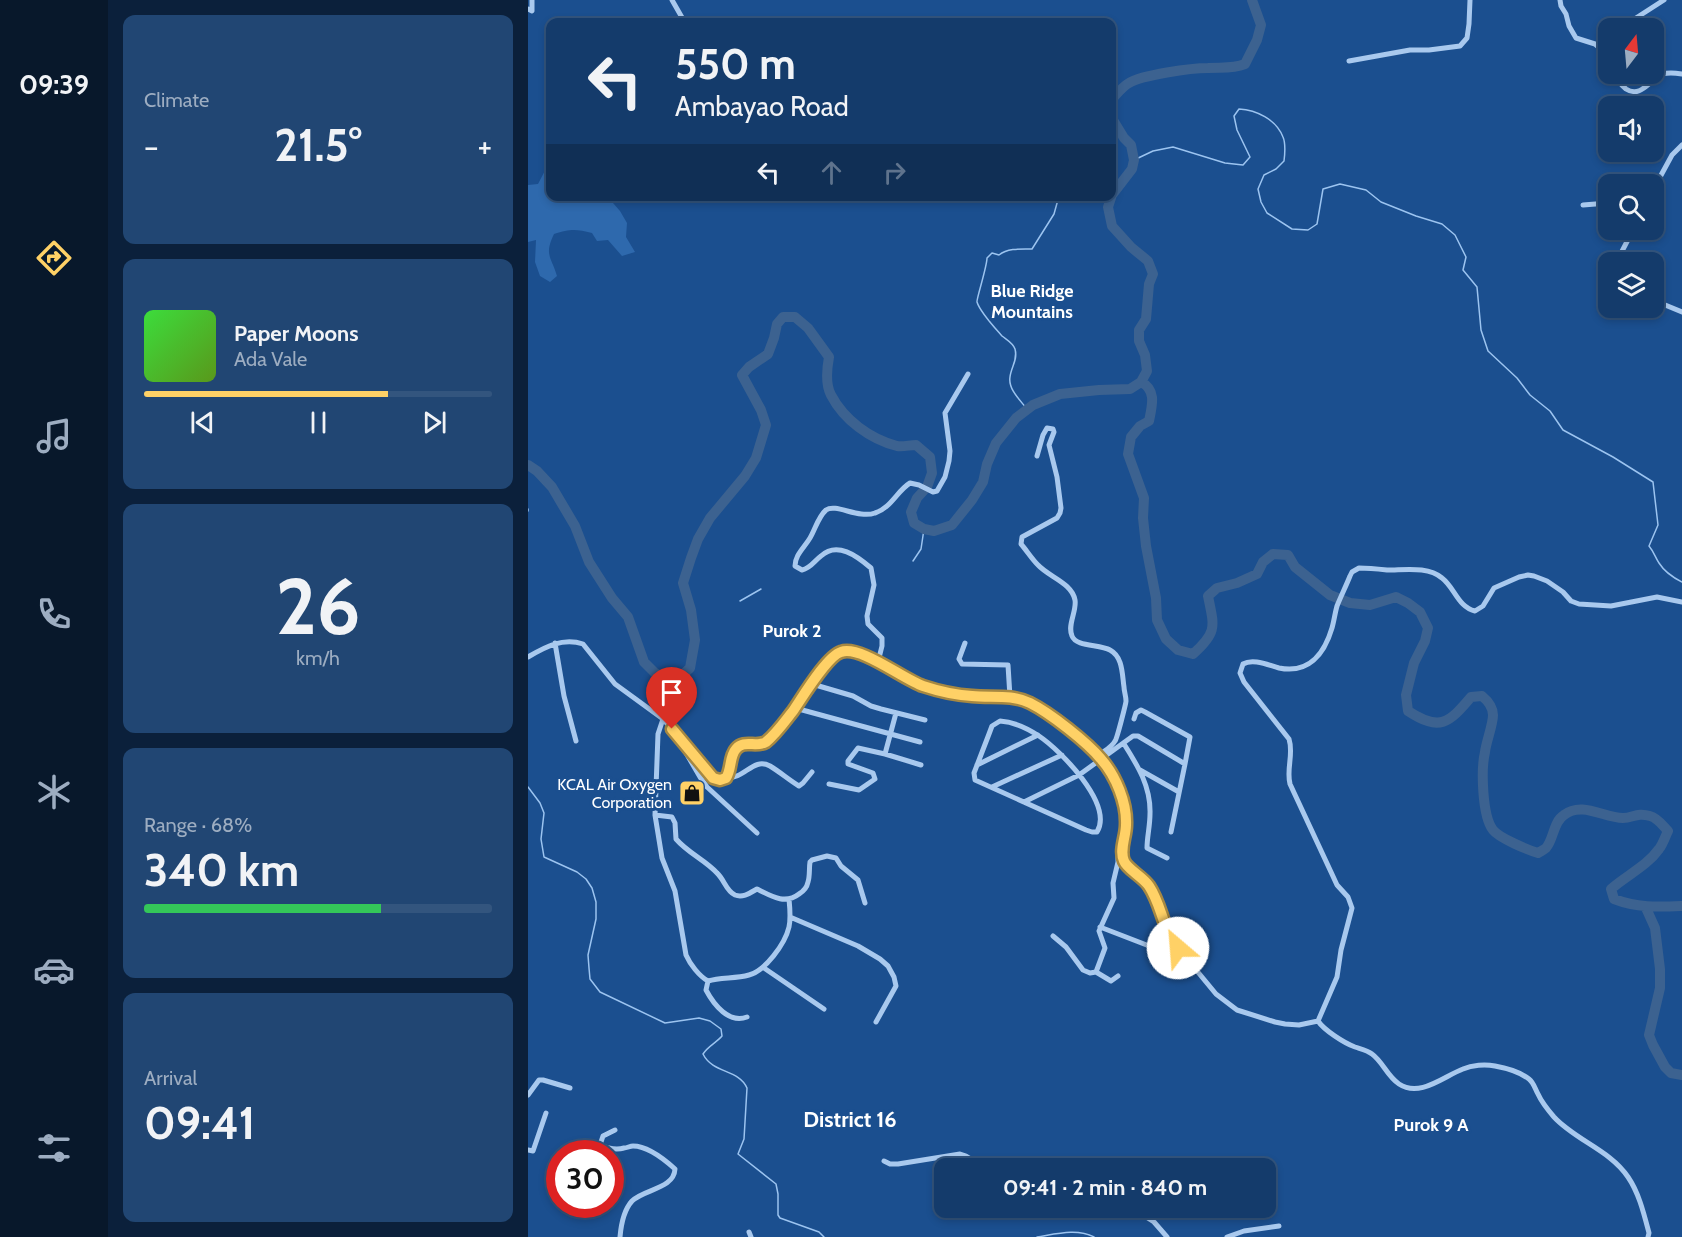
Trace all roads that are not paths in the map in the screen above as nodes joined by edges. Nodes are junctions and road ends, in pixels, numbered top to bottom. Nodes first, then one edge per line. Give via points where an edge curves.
1 (532, 0) edge
2 (672, 0) edge
3 (1470, 0) edge
4 (1560, 0) edge
5 (1664, 0) edge
6 (528, 9) edge
7 (682, 18) edge
8 (1636, 18) edge
9 (1598, 47) edge
10 (1349, 61) dead end
11 (1664, 74) edge
12 (1682, 74) edge
13 (1621, 84) edge
14 (1649, 84) edge
15 (1682, 145) edge
16 (1662, 174) edge
17 (1598, 204) edge
18 (1583, 205) dead end
19 (1664, 305) edge
20 (1682, 312) edge
21 (968, 374) dead end
22 (1037, 456) dead end
23 (1682, 602) edge
24 (555, 643) junction
25 (965, 643) dead end
26 (528, 657) edge
27 (878, 662) junction
28 (812, 684) junction
29 (1010, 697) junction
30 (795, 708) junction
31 (896, 713) junction
32 (663, 719) junction
33 (1134, 719) dead end
34 (925, 720) dead end
35 (890, 733) junction
36 (1038, 735) junction
37 (576, 741) dead end
38 (682, 741) junction
39 (920, 742) dead end
40 (1124, 744) junction
41 (885, 754) junction
42 (1062, 755) junction
43 (1100, 757) junction
44 (1185, 764) junction
45 (921, 765) dead end
46 (977, 765) junction
47 (1140, 770) junction
48 (812, 772) dead end
49 (1078, 775) junction
50 (726, 778) junction
51 (829, 784) dead end
52 (992, 787) junction
53 (1179, 792) junction
54 (1024, 802) junction
55 (655, 815) junction
56 (1171, 831) dead end
57 (757, 833) dead end
58 (1118, 853) dead end
59 (1167, 858) dead end
60 (789, 899) junction
61 (865, 903) dead end
62 (790, 917) junction
63 (1100, 927) junction
64 (1053, 936) dead end
65 (1176, 943) junction
66 (764, 968) junction
67 (1096, 972) junction
68 (1118, 976) dead end
69 (708, 981) junction
70 (824, 1009) dead end
71 (747, 1017) dead end
72 (1318, 1021) junction
73 (876, 1022) dead end
74 (570, 1088) dead end
75 (528, 1095) edge
76 (546, 1113) dead end
77 (615, 1130) dead end
78 (528, 1149) edge
79 (934, 1158) edge
80 (935, 1158) edge
81 (969, 1158) edge
82 (884, 1161) dead end
83 (1148, 1218) edge
84 (1279, 1227) dead end
85 (620, 1237) edge
86 (1167, 1237) edge
87 (1227, 1237) edge
88 (1648, 1237) edge

1 - 6 street via 532,11
2 - 7 street
3 - 10 street via 1467,38 1460,46
4 - 9 street via 1576,38
5 - 8 street
11 - 12 street
13 - 14 street via 1638,92
15 - 16 street
17 - 18 street
19 - 20 street
21 - 27 street via 945,413 949,461 937,491 910,483 886,507 872,514 859,515 836,508 825,511 796,558 795,566 802,570 835,548 871,568 874,585 867,616 868,624 882,638
22 - 43 street via 1044,432 1053,429 1049,445 1061,508 1056,518 1022,537 1021,544 1075,599 1072,637 1110,650 1121,668 1126,701 1117,738
23 - 72 street via 1657,597 1611,606 1579,604 1547,581 1528,575 1494,588 1475,611 1461,604 1444,580 1433,573 1359,568 1352,572 1344,589 1321,652 1309,664 1296,670 1250,661 1243,664 1240,672 1244,682 1289,739 1290,784 1337,885 1352,908 1339,969
24 - 26 street
24 - 32 street via 583,644 615,684
24 - 37 street
25 - 29 street via 959,659 962,664 1008,665
27 - 28 street via 857,652 843,651 837,653
27 - 29 street via 933,689 968,696
28 - 30 street
28 - 31 street
29 - 43 street via 1054,718
30 - 35 street
30 - 50 street via 766,742 737,747
31 - 34 street
31 - 35 street
32 - 38 street
32 - 55 street via 658,734
33 - 44 street via 1141,710 1190,737
35 - 39 street
35 - 41 street
36 - 42 street
36 - 46 street
36 - 46 street via 1020,725 995,723
38 - 50 street via 713,778
38 - 57 street via 707,787
40 - 43 street
40 - 44 street via 1138,736
40 - 47 street
41 - 45 street
41 - 51 street via 855,749 848,764 875,776 862,789
42 - 49 street
42 - 52 street
43 - 49 street
43 - 65 street via 1118,788 1126,813 1122,847 1125,864 1150,887
44 - 53 street
46 - 52 street via 974,778
47 - 53 street
47 - 59 street via 1149,806 1147,848
48 - 50 street via 799,786 760,764
49 - 54 street
49 - 54 street via 1097,806 1101,824 1097,832
52 - 54 street
53 - 56 street
55 - 60 street via 672,817 676,839 716,872 734,894 746,895 757,889
55 - 69 street via 662,858 675,891 686,955
58 - 63 street via 1114,898
60 - 61 street via 807,885 810,862 827,856 836,858 858,880
60 - 62 street
62 - 66 street via 786,936
62 - 73 street via 858,946 885,963 896,986
63 - 65 street via 1156,949
63 - 67 street via 1105,948
64 - 67 street via 1083,970
65 - 72 street via 1216,994 1237,1010 1285,1024
66 - 69 street via 738,978
66 - 70 street
67 - 68 street via 1111,981
69 - 71 street via 706,990 720,1010 732,1017
72 - 88 street via 1345,1042 1371,1053 1398,1084 1413,1088 1432,1084 1461,1069 1482,1065 1527,1077 1563,1126 1628,1176 1641,1205
74 - 75 street via 539,1080
76 - 78 street via 533,1151
77 - 85 street via 603,1136 600,1145 623,1149 639,1146 675,1168 671,1180 633,1200 625,1212
79 - 82 street via 898,1164
80 - 81 street via 960,1154
83 - 86 street
84 - 87 street

